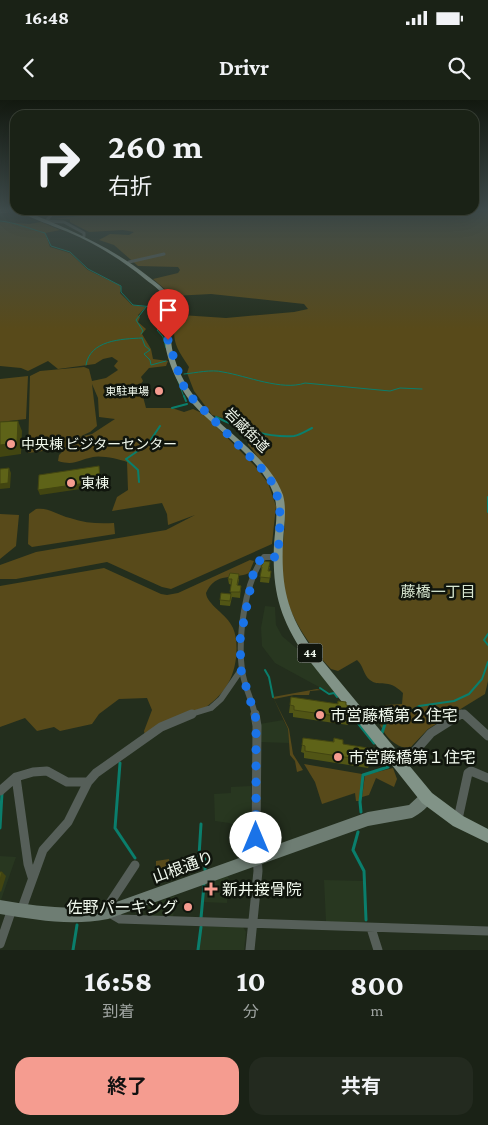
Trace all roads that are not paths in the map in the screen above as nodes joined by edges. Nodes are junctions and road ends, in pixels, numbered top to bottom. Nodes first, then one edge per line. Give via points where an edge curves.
1 (108, 250) edge
2 (164, 254) dead end
3 (129, 262) junction
4 (278, 557) junction
5 (241, 670) junction
6 (488, 736) edge
7 (401, 766) junction
8 (16, 777) junction
9 (488, 778) edge
10 (88, 782) junction
11 (0, 791) edge
12 (427, 798) junction
13 (458, 821) junction
14 (488, 836) edge
15 (257, 859) junction
16 (135, 865) dead end
17 (32, 877) junction
18 (11, 909) edge
19 (108, 912) junction
20 (253, 924) junction
21 (371, 928) junction
22 (488, 931) edge
23 (0, 944) edge
24 (250, 950) edge
25 (378, 950) edge

1 - 3 main road, 岩蔵街道 / 44
2 - 3 street
3 - 4 main road, 岩蔵街道 / 44 via 170,301 168,345 189,395 258,464 274,485 280,506
4 - 5 street via 262,558 254,570 241,635
4 - 7 main road, 岩蔵街道 / 44 via 281,600 293,630
5 - 10 street via 214,706 161,727
5 - 15 street via 256,719
6 - 7 street via 463,713 431,733
7 - 12 main road, 岩蔵街道 / 44
8 - 10 street via 41,771 68,782
8 - 11 street
8 - 17 street
9 - 13 street via 468,772
10 - 17 street via 68,822 43,850
12 - 13 main road, 岩蔵街道 / 44
12 - 15 street, 山根通り via 412,810 368,820
13 - 14 main road, 岩蔵街道 / 44
15 - 19 street, 山根通り
15 - 20 street
16 - 19 street via 109,902
17 - 18 street
18 - 19 street, 山根通り via 74,917
18 - 23 street
19 - 20 street via 125,920
20 - 21 street
20 - 24 street
21 - 22 street
21 - 25 street

